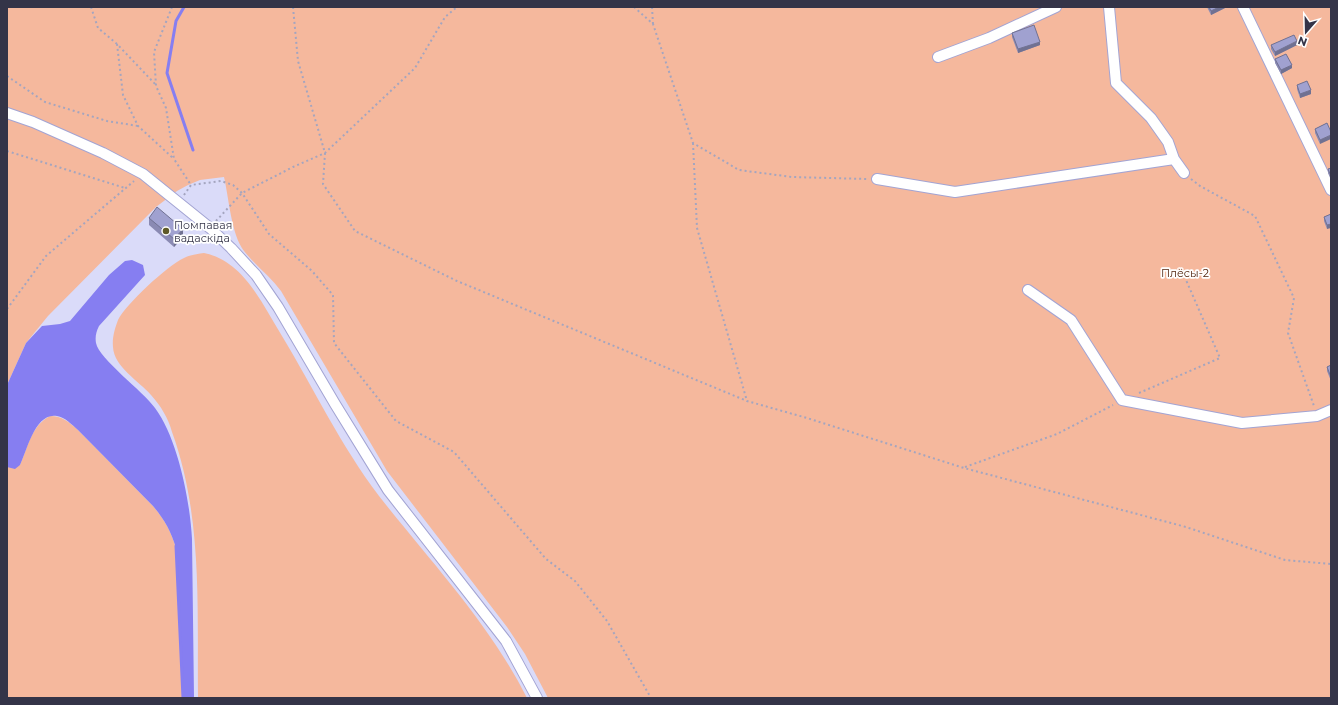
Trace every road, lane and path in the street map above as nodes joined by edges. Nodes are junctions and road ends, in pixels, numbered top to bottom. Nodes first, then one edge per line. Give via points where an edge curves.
1 (91, 7) edge
2 (172, 7) edge
3 (293, 7) edge
4 (457, 7) edge
5 (634, 7) edge
6 (652, 7) edge
7 (1056, 7) edge
8 (1109, 7) edge
9 (1243, 7) edge
10 (653, 24) junction
11 (117, 44) junction
12 (938, 56) dead end
13 (7, 76) edge
14 (156, 86) junction
15 (7, 113) edge
16 (138, 126) junction
17 (692, 143) junction
18 (7, 151) edge
19 (324, 153) junction
20 (174, 159) junction
21 (1174, 159) junction
22 (1184, 173) joint
23 (143, 174) junction
24 (877, 179) joint
25 (191, 185) junction
26 (125, 188) junction
27 (1331, 190) edge
28 (242, 193) junction
29 (178, 202) junction
30 (210, 228) junction
31 (1186, 280) dead end
32 (1028, 290) dead end
33 (7, 308) edge
34 (1122, 400) junction
35 (747, 401) junction
36 (1331, 410) edge
37 (1317, 416) junction
38 (964, 468) junction
39 (1331, 564) edge
40 (537, 698) edge
41 (651, 698) edge

1 - 11 path via 98,28
2 - 14 path via 154,52
3 - 19 path via 298,61
4 - 19 path via 445,17 415,68
5 - 10 path
6 - 10 path
7 - 12 street via 989,38
8 - 21 street via 1116,83 1150,118 1168,142
9 - 27 street
10 - 17 path
11 - 14 path
11 - 16 path via 123,95
13 - 16 path via 45,102 107,121
14 - 20 path via 166,108
15 - 23 street via 103,153
16 - 20 path
17 - 24 path via 739,170 792,177
17 - 35 path via 697,228
18 - 26 path
19 - 28 path
19 - 35 path via 322,184 355,231 458,281
20 - 25 path
21 - 22 street
21 - 24 street via 955,192
22 - 37 path via 1200,186 1255,216 1294,298 1288,333
23 - 26 path
23 - 29 street
25 - 28 path via 221,181 233,185
25 - 29 path
26 - 33 path via 46,256
28 - 30 path
28 - 41 path via 269,234 312,270 333,295 334,343 396,422 454,452 546,559 575,581 607,621
29 - 30 street
30 - 40 street via 256,276 278,307 388,490 506,641
31 - 34 path via 1220,358
32 - 34 street via 1072,320
34 - 37 street via 1242,423
34 - 38 path via 1057,434
35 - 38 path
36 - 37 street
38 - 39 path via 1186,527 1284,560

